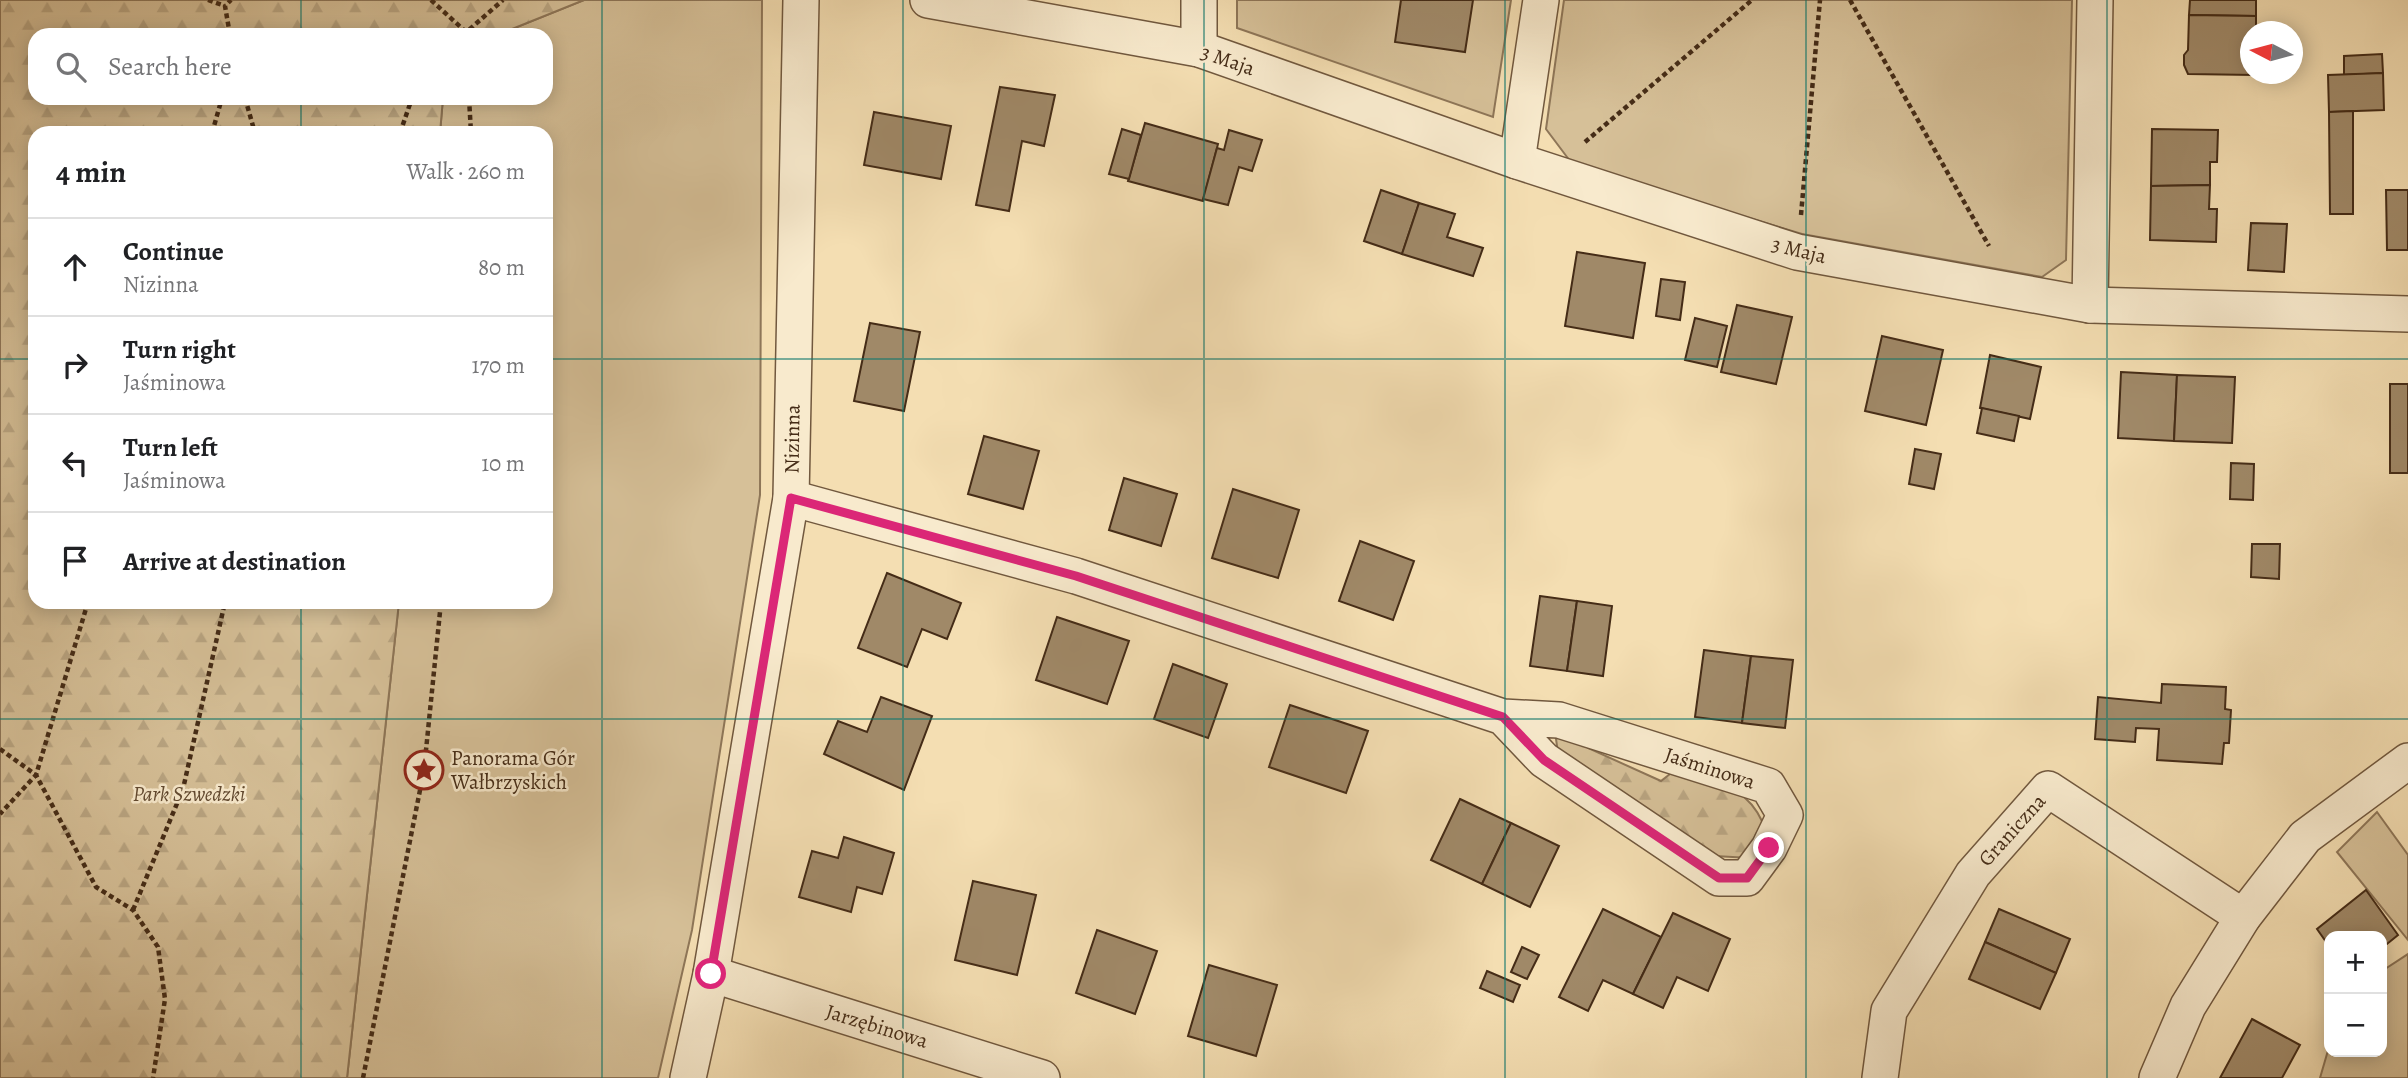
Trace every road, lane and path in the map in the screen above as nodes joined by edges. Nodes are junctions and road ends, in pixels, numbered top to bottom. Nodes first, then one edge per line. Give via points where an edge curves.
1 (208, 0) edge
2 (231, 0) edge
3 (431, 0) edge
4 (503, 0) edge
5 (801, 0) edge
6 (928, 0) edge
7 (1199, 0) edge
8 (1541, 0) edge
9 (1752, 0) edge
10 (1820, 0) edge
11 (1850, 0) edge
12 (2095, 0) edge
13 (225, 6) junction
14 (229, 28) edge
15 (459, 28) edge
16 (472, 28) edge
17 (1199, 49) junction
18 (220, 105) edge
19 (247, 105) edge
20 (410, 105) edge
21 (469, 105) edge
22 (214, 126) edge
23 (253, 126) edge
24 (402, 126) edge
25 (471, 126) edge
26 (1517, 161) junction
27 (1550, 172) junction
28 (1797, 252) junction
29 (2014, 291) junction
30 (2090, 305) junction
31 (2408, 314) edge
32 (791, 498) junction
33 (86, 609) edge
34 (223, 609) edge
35 (440, 609) edge
36 (1503, 717) junction
37 (0, 749) edge
38 (2408, 761) edge
39 (36, 775) junction
40 (0, 814) edge
41 (133, 910) junction
42 (2244, 917) junction
43 (711, 974) junction
44 (153, 1078) edge
45 (363, 1078) edge
46 (688, 1078) edge
47 (1042, 1078) edge
48 (1880, 1078) edge
49 (2157, 1078) edge

1 - 13 path
2 - 13 path
3 - 15 path
4 - 16 path
5 - 32 street, Nizinna
6 - 17 street, 3 Maja
7 - 17 street
8 - 26 street
9 - 27 path
10 - 28 path
11 - 29 path
12 - 30 street
13 - 14 path
17 - 26 street, 3 Maja
18 - 22 path
19 - 23 path
20 - 24 path
21 - 25 path
26 - 27 street, 3 Maja
27 - 28 street, 3 Maja
28 - 29 street, 3 Maja
29 - 30 street, 3 Maja
30 - 31 street, 3 Maja
32 - 36 street, Jaśminowa via 1076,576
32 - 43 street, Nizinna
33 - 39 path
34 - 41 path via 183,789
35 - 45 path via 424,770
36 - 36 street, Jaśminowa via 1559,720 1768,786 1785,815 1747,878 1719,878 1544,760
37 - 39 path
38 - 42 street via 2305,837
39 - 40 path
39 - 41 path via 96,887
41 - 44 path via 158,947 165,999
42 - 48 street, Graniczna via 2048,789 1973,874 1889,1011
42 - 49 street via 2188,1006
43 - 46 street, Nizinna
43 - 47 street, Jarzębinowa

